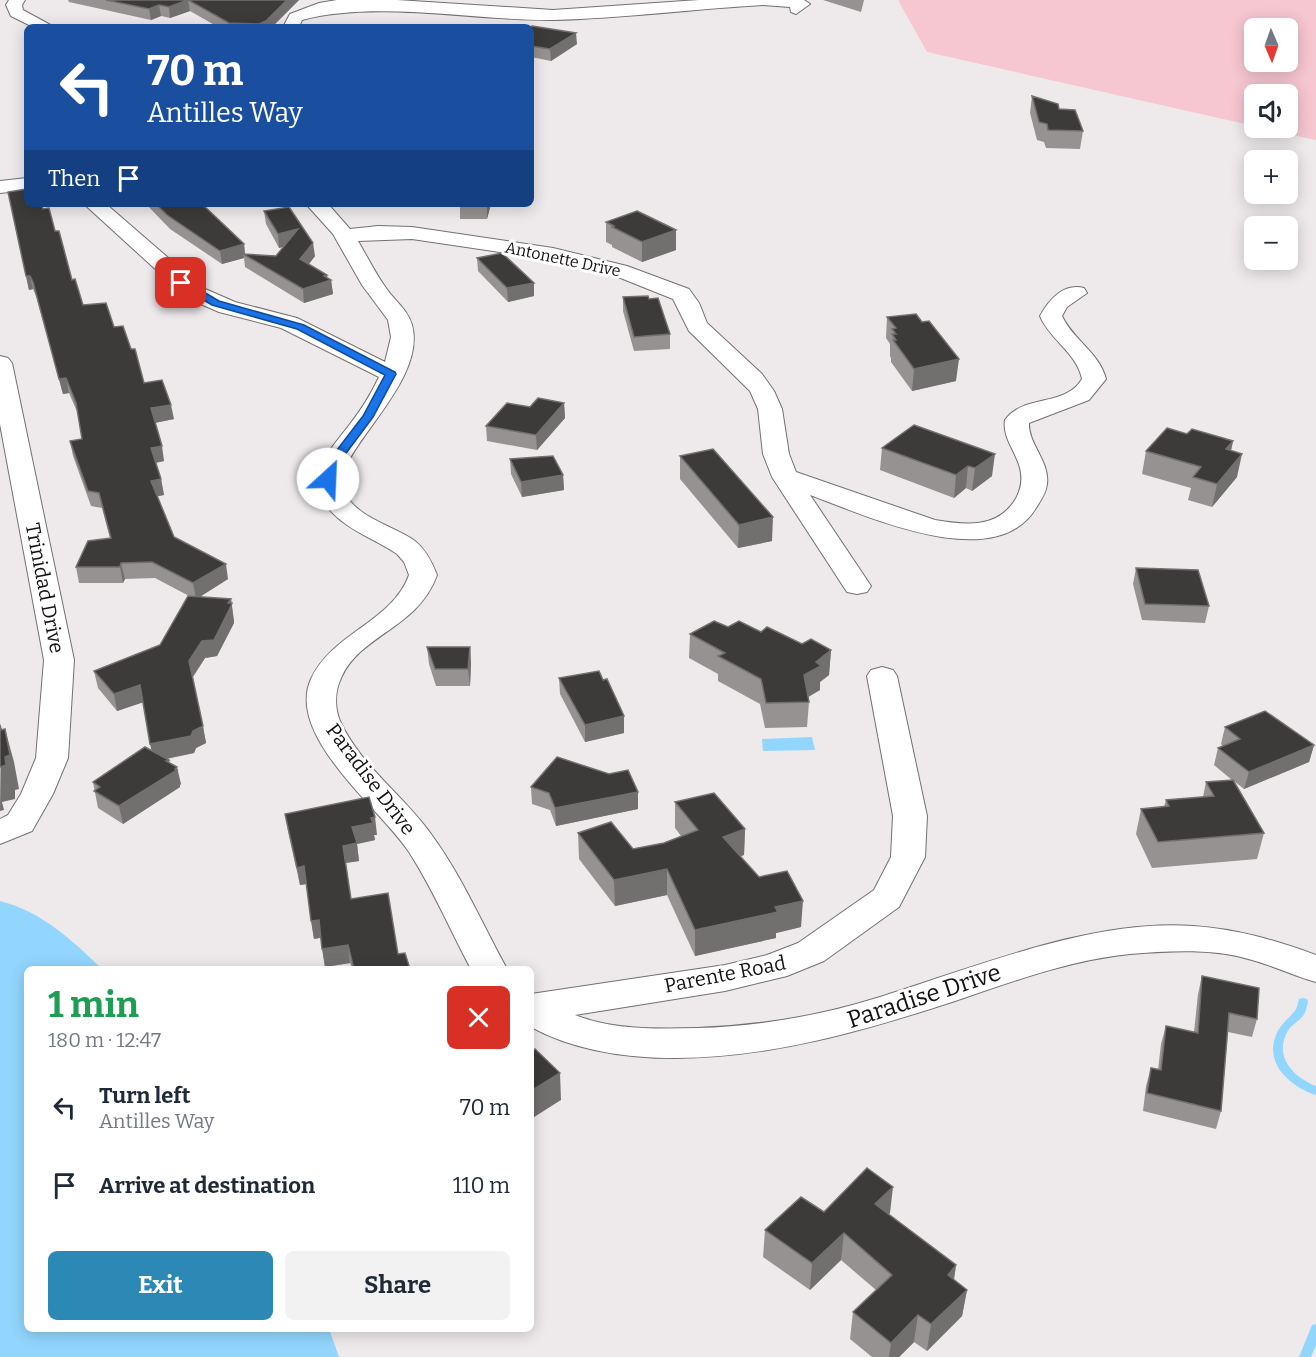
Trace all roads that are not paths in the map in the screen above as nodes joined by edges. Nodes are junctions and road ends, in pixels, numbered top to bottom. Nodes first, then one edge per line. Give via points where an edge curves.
1 (17, 0) edge
2 (796, 9) dead end
3 (40, 24) edge
4 (292, 24) edge
5 (24, 184) edge
6 (0, 187) edge
7 (97, 207) edge
8 (319, 207) edge
9 (346, 236) junction
10 (1076, 293) dead end
11 (0, 363) edge
12 (391, 374) junction
13 (785, 477) junction
14 (857, 586) dead end
15 (882, 676) dead end
16 (0, 832) edge
17 (487, 966) edge
18 (1316, 969) edge
19 (534, 1008) edge
20 (534, 1011) edge

1 - 3 street via 16,13
2 - 4 street via 802,4 763,0 554,15 360,2 314,10 295,17
5 - 6 street
7 - 12 street via 195,293 227,307 289,322
8 - 9 street, Paradise Drive
9 - 12 street, Paradise Drive via 373,286 400,323 403,342
9 - 13 street, Antonette Drive via 412,233 553,254 620,270 681,294 697,326 762,391 770,409 776,454
10 - 13 street via 1058,303 1051,316 1090,365 1094,379 1079,396 1036,409 1017,420 1017,432 1035,470 1034,487 1022,510 1005,524 981,531 940,530
11 - 16 street, Trinidad Drive via 59,660 52,758 20,823
12 - 17 street, Paradise Drive via 368,417 335,459 329,485 345,510 414,555 422,568 422,581 408,602 332,666 321,694 322,713 330,731 432,860
13 - 14 street, Antonette Drive
15 - 19 street, Parente Road via 910,816 908,857 887,898 794,961
18 - 20 street, Paradise Drive via 1280,953 1235,942 1134,941 1027,963 820,1028 702,1042 636,1042 599,1037 563,1027

